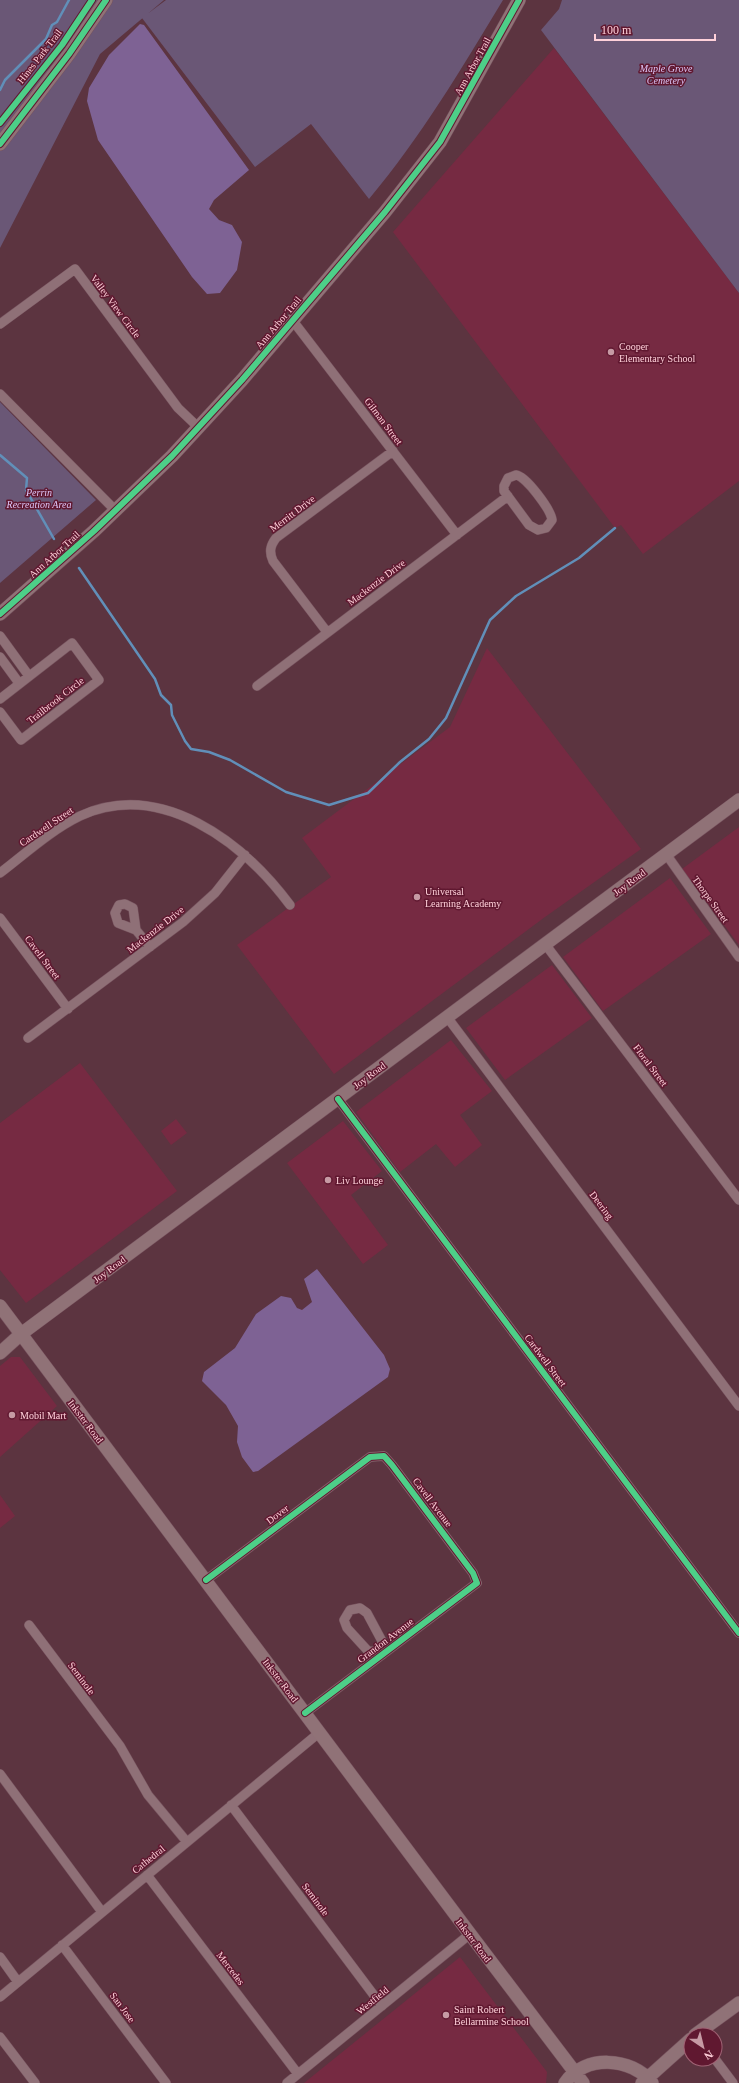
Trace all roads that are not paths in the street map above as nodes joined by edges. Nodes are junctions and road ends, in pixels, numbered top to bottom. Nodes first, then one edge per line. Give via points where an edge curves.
1 (106, 0) edge
2 (520, 0) edge
3 (0, 144) edge
4 (293, 321) junction
5 (0, 324) edge
6 (0, 394) edge
7 (199, 428) junction
8 (393, 451) junction
9 (508, 496) junction
10 (116, 511) junction
11 (457, 535) junction
12 (0, 614) edge
13 (327, 632) junction
14 (0, 636) edge
15 (0, 657) edge
16 (29, 676) junction
17 (20, 683) junction
18 (257, 686) dead end
19 (0, 699) edge
20 (0, 712) edge
21 (739, 800) edge
22 (666, 854) junction
23 (245, 855) junction
24 (0, 873) edge
25 (290, 905) dead end
26 (0, 918) edge
27 (136, 930) dead end
28 (545, 944) junction
29 (150, 947) junction
30 (739, 957) edge
31 (68, 1009) junction
32 (448, 1017) junction
33 (28, 1038) dead end
34 (338, 1098) junction
35 (739, 1200) edge
36 (0, 1306) edge
37 (21, 1334) junction
38 (0, 1352) edge
39 (739, 1406) edge
40 (361, 1464) joint
41 (206, 1580) junction
42 (477, 1583) joint
43 (29, 1625) dead end
44 (739, 1633) edge
45 (381, 1653) junction
46 (305, 1713) junction
47 (316, 1736) junction
48 (0, 1774) edge
49 (231, 1805) junction
50 (187, 1842) junction
51 (147, 1875) junction
52 (102, 1912) junction
53 (470, 1934) junction
54 (62, 1945) junction
55 (0, 1957) edge
56 (18, 1982) junction
57 (0, 1997) edge
58 (739, 2002) edge
59 (382, 2006) junction
60 (707, 2027) edge
61 (0, 2037) edge
62 (683, 2047) edge
63 (721, 2067) edge
64 (575, 2072) junction
65 (298, 2074) junction
66 (647, 2081) edge
67 (35, 2083) edge
68 (166, 2083) edge
69 (287, 2083) edge
70 (565, 2083) edge
71 (583, 2083) edge
72 (733, 2083) edge

1 - 3 main road via 69,54
2 - 4 main road, Ann Arbor Trail via 440,142 412,180
4 - 7 main road, Ann Arbor Trail
4 - 8 street, Gilman Street
5 - 7 street, Valley View Circle via 75,269 178,408
6 - 10 street
7 - 10 main road, Ann Arbor Trail
8 - 11 street, Gilman Street
8 - 13 street, Merritt Drive via 276,538 271,546 270,554 273,561
9 - 9 street via 504,488 508,478 516,475 522,477 549,511 552,520 549,525 542,530 534,528
9 - 11 street, Mackenzie Drive
10 - 12 main road, Ann Arbor Trail
11 - 13 street, Mackenzie Drive
13 - 18 street, Mackenzie Drive
14 - 16 street
15 - 17 street
16 - 17 street, Trailbrook Circle
16 - 20 street, Trailbrook Circle via 72,643 99,680 21,740
17 - 19 street, Trailbrook Circle
21 - 22 main road, Joy Road
22 - 28 main road, Joy Road
22 - 30 street, Thorpe Street
23 - 24 street, Cardwell Street via 215,833 178,814 147,806 118,806 92,811 67,823
23 - 25 street, Cardwell Street
23 - 29 street, Mackenzie Drive via 203,904
26 - 31 street, Cavell Street
27 - 29 street
28 - 32 main road, Joy Road
28 - 35 street, Floral Street
29 - 31 street, Mackenzie Drive
31 - 33 street, Mackenzie Drive
32 - 34 main road, Joy Road
32 - 39 street, Deering
34 - 37 main road, Joy Road
34 - 44 street, Cardwell Street
36 - 37 main road, Inkster Road
37 - 38 main road, Joy Road
37 - 41 main road, Inkster Road
40 - 41 street, Dover
40 - 42 street, Cavell Avenue via 374,1456 380,1455 388,1459 473,1572
41 - 46 main road, Inkster Road
42 - 45 street, Grandon Avenue
43 - 50 street, Seminole via 120,1746 148,1795
45 - 45 street via 382,1641 367,1613 360,1608 350,1610 344,1620 347,1628 368,1651
45 - 46 street, Grandon Avenue
46 - 47 main road, Inkster Road
47 - 49 street, Cathedral
47 - 53 main road, Inkster Road
48 - 52 street
49 - 50 street, Cathedral
49 - 59 street, Seminole
50 - 51 street, Cathedral
51 - 52 street, Cathedral
51 - 65 street, Mercedes
52 - 54 street, Cathedral
53 - 59 street, Westfield
53 - 64 main road, Inkster Road
54 - 56 street, Cathedral
54 - 68 street, San Jose
55 - 56 street
56 - 57 street, Cathedral
58 - 60 main road
59 - 65 street, Westfield
61 - 67 street
62 - 66 main road
63 - 72 street
64 - 66 main road via 592,2064 611,2062 629,2066
64 - 70 main road
64 - 71 main road, Inkster Road
65 - 69 street, Westfield

